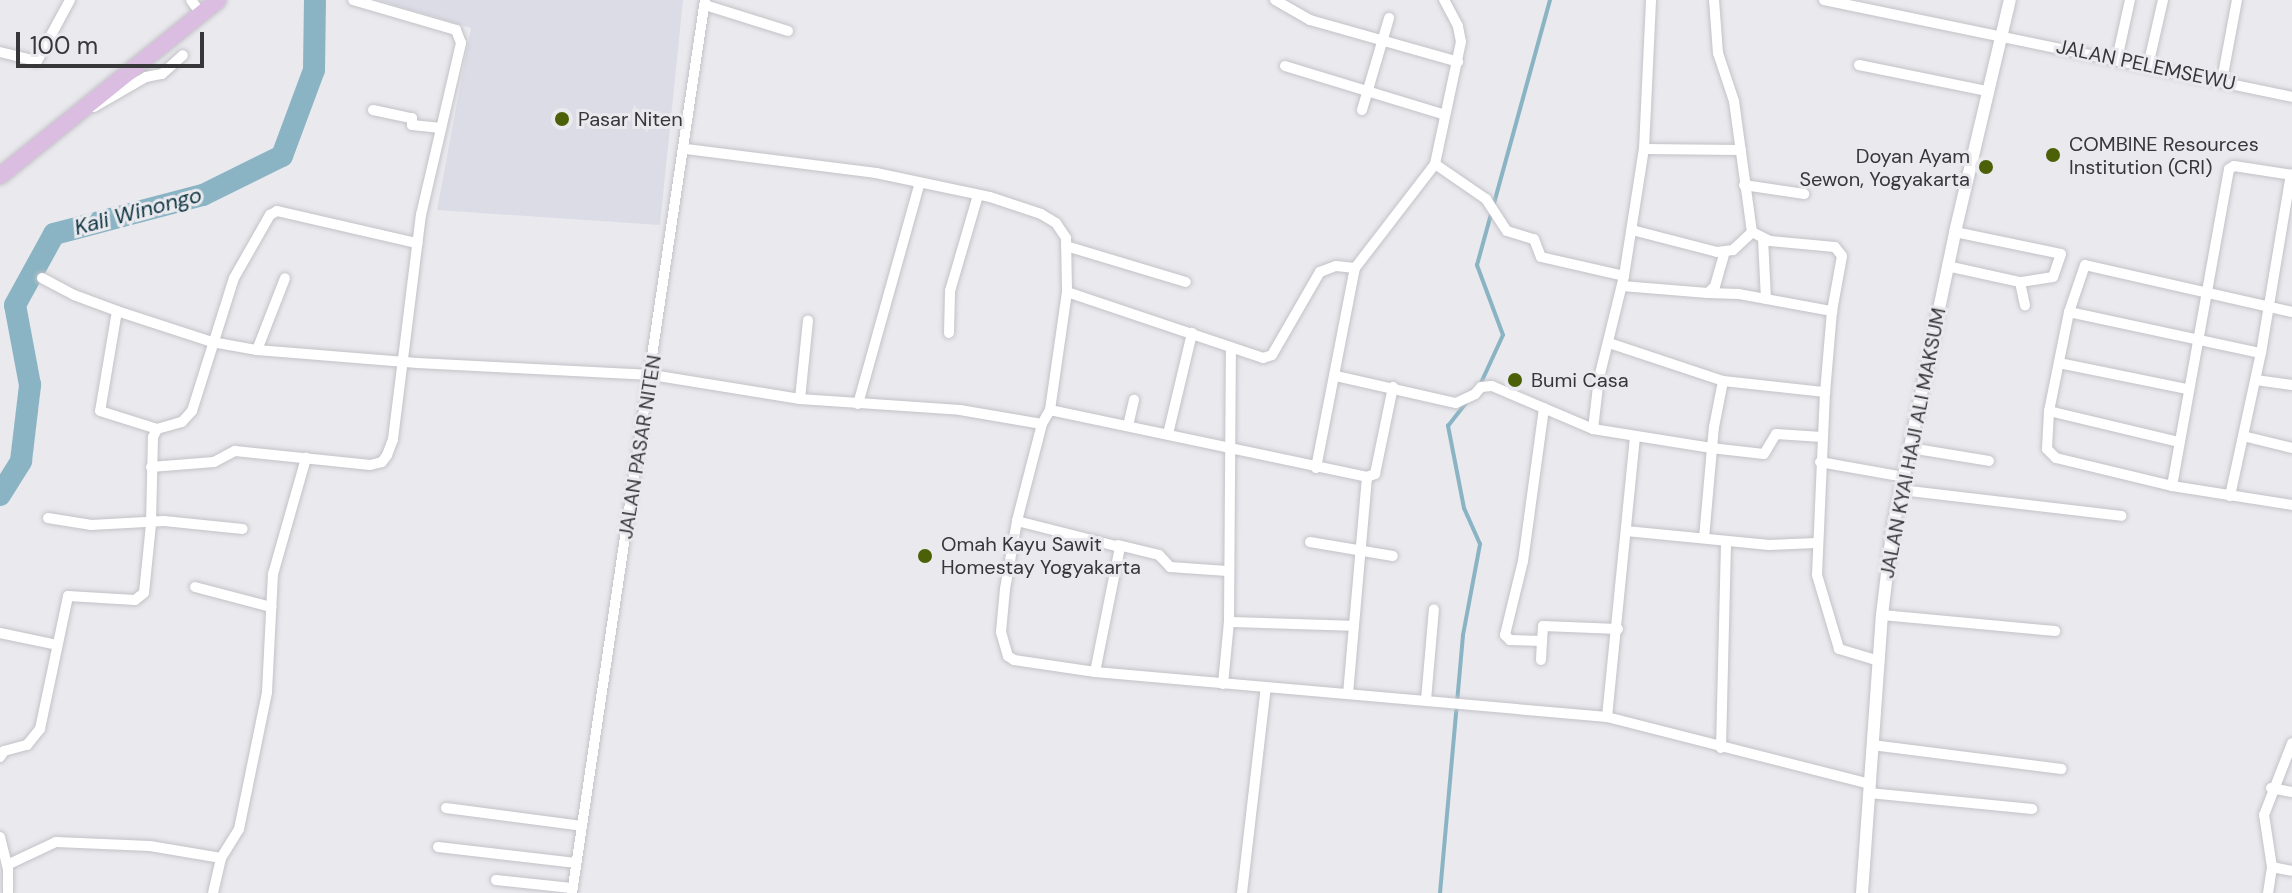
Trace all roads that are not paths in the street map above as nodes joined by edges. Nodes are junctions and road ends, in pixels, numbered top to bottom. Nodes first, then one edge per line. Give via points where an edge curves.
1 (70, 0) edge
2 (218, 0) edge
3 (353, 0) edge
4 (1275, 0) edge
5 (1444, 0) edge
6 (1651, 0) edge
7 (1714, 0) edge
8 (1824, 0) edge
9 (2010, 0) edge
10 (2130, 0) edge
11 (2163, 0) edge
12 (2237, 0) edge
13 (705, 2) edge
14 (195, 6) edge
15 (1389, 18) dead end
16 (788, 31) dead end
17 (2000, 35) junction
18 (1382, 42) junction
19 (0, 52) edge
20 (183, 55) dead end
21 (2117, 59) junction
22 (1458, 62) junction
23 (1859, 65) dead end
24 (1285, 66) dead end
25 (2148, 66) junction
26 (2222, 80) junction
27 (1368, 90) junction
28 (1987, 91) junction
29 (2292, 97) edge
30 (89, 104) junction
31 (373, 110) dead end
32 (1362, 110) dead end
33 (1445, 115) junction
34 (441, 128) junction
35 (686, 149) junction
36 (1644, 149) junction
37 (1741, 150) junction
38 (1435, 164) junction
39 (2291, 174) edge
40 (0, 176) edge
41 (920, 182) junction
42 (1744, 185) junction
43 (1804, 194) dead end
44 (978, 195) junction
45 (1632, 230) junction
46 (1752, 232) junction
47 (1955, 232) junction
48 (1763, 238) junction
49 (417, 243) junction
50 (2280, 245) junction
51 (1066, 246) junction
52 (2292, 247) edge
53 (1725, 251) junction
54 (1947, 266) junction
55 (1355, 268) junction
56 (42, 278) dead end
57 (285, 278) dead end
58 (1623, 281) junction
59 (1186, 282) dead end
60 (2020, 282) junction
61 (1067, 292) junction
62 (1708, 293) junction
63 (2205, 293) junction
64 (1766, 299) junction
65 (2025, 305) dead end
66 (2269, 307) junction
67 (117, 311) junction
68 (1832, 311) junction
69 (2069, 312) junction
70 (2292, 312) edge
71 (808, 320) dead end
72 (949, 333) dead end
73 (1192, 333) junction
74 (2196, 339) junction
75 (212, 342) junction
76 (1609, 343) junction
77 (1231, 347) junction
78 (257, 350) junction
79 (2261, 353) junction
80 (402, 362) junction
81 (2059, 363) junction
82 (652, 375) junction
83 (1336, 376) junction
84 (2256, 380) junction
85 (1723, 381) junction
86 (2292, 385) edge
87 (1393, 387) junction
88 (2187, 389) junction
89 (1825, 392) junction
90 (800, 399) junction
91 (1134, 400) dead end
92 (858, 404) junction
93 (1544, 408) junction
94 (1050, 410) junction
95 (2049, 411) junction
96 (1042, 424) junction
97 (1128, 426) junction
98 (157, 429) junction
99 (1593, 429) junction
100 (1168, 434) junction
101 (2243, 436) junction
102 (1635, 437) junction
103 (1822, 437) junction
104 (2179, 442) junction
105 (1711, 448) junction
106 (1910, 448) junction
107 (2292, 448) edge
108 (1228, 449) junction
109 (306, 458) junction
110 (1989, 461) dead end
111 (1820, 462) junction
112 (151, 467) junction
113 (1316, 468) junction
114 (1367, 477) junction
115 (1903, 483) junction
116 (2172, 486) junction
117 (2230, 496) junction
118 (2292, 505) edge
119 (2121, 516) dead end
120 (48, 518) dead end
121 (1017, 521) junction
122 (151, 524) junction
123 (243, 529) dead end
124 (1626, 531) junction
125 (1704, 538) junction
126 (1310, 542) dead end
127 (1726, 542) junction
128 (1816, 543) junction
129 (1118, 545) junction
130 (1360, 553) junction
131 (1393, 556) dead end
132 (1227, 571) junction
133 (195, 587) dead end
134 (271, 607) junction
135 (1434, 609) dead end
136 (1882, 615) junction
137 (1229, 622) junction
138 (1353, 626) junction
139 (1618, 629) junction
140 (2055, 631) dead end
141 (0, 633) edge
142 (1542, 641) junction
143 (57, 645) junction
144 (1541, 660) dead end
145 (1879, 661) junction
146 (1095, 672) junction
147 (1223, 684) junction
148 (1266, 687) junction
149 (1348, 693) junction
150 (1426, 700) junction
151 (1607, 717) junction
152 (2292, 743) edge
153 (1872, 745) junction
154 (1721, 748) junction
155 (1, 752) edge
156 (2061, 769) dead end
157 (1870, 788) junction
158 (2271, 788) junction
159 (2292, 792) edge
160 (446, 808) dead end
161 (2032, 809) dead end
162 (582, 826) junction
163 (0, 837) edge
164 (438, 847) dead end
165 (221, 858) junction
166 (576, 863) junction
167 (2272, 867) junction
168 (5, 868) edge
169 (2292, 871) edge
170 (496, 880) dead end
171 (572, 890) edge
172 (8, 893) edge
173 (213, 893) edge
174 (1242, 893) edge
175 (1862, 893) edge
176 (2268, 893) edge

1 - 19 street via 37,61
2 - 14 main road
3 - 34 street via 460,35
4 - 18 street via 1310,20
5 - 22 street via 1460,32
6 - 36 street
7 - 37 street via 1718,53 1734,101
8 - 17 street
9 - 17 street, JALAN KYAI HAJI ALI MAKSUM
10 - 21 street
11 - 25 street
12 - 26 street
13 - 16 street
13 - 35 street, JALAN PASAR NITEN
14 - 30 main road
15 - 18 street
17 - 21 street, JALAN PELEMSEWU
17 - 28 street, JALAN KYAI HAJI ALI MAKSUM
18 - 22 street
18 - 27 street
20 - 30 street via 162,74 146,77 97,106
21 - 25 street, JALAN PELEMSEWU
22 - 33 street
23 - 28 street
24 - 27 street
25 - 26 street, JALAN PELEMSEWU
26 - 29 street, JALAN PELEMSEWU
27 - 32 street
27 - 33 street
28 - 47 street, JALAN KYAI HAJI ALI MAKSUM
30 - 40 main road
31 - 34 street via 412,118 412,125
33 - 38 street
34 - 49 street
35 - 41 street
35 - 82 street, JALAN PASAR NITEN via 670,222
36 - 37 street
36 - 45 street
37 - 42 street
38 - 55 street
38 - 58 street via 1486,199 1507,231 1534,239 1544,259
39 - 50 street
39 - 63 street via 2229,169
41 - 44 street
41 - 92 street
42 - 43 street
42 - 46 street
44 - 51 street via 1041,214 1056,223
44 - 72 street via 950,291
45 - 53 street
45 - 58 street
46 - 48 street
46 - 53 street
47 - 54 street, JALAN KYAI HAJI ALI MAKSUM
47 - 60 street via 2061,254 2053,277
48 - 64 street
48 - 68 street via 1840,250
49 - 75 street via 277,211 261,227 234,278
49 - 80 street
50 - 52 street
50 - 66 street
51 - 59 street
51 - 61 street
53 - 62 street
54 - 60 street
54 - 106 street, JALAN KYAI HAJI ALI MAKSUM
55 - 77 street via 1336,266 1320,272 1272,355 1263,358
55 - 83 street
56 - 67 street
57 - 78 street
58 - 62 street
58 - 76 street
60 - 65 street
61 - 73 street
61 - 94 street
62 - 64 street
63 - 66 street
63 - 69 street via 2088,264
63 - 74 street
64 - 68 street
66 - 70 street
66 - 79 street
67 - 75 street
67 - 98 street via 100,411
68 - 89 street
69 - 74 street
69 - 81 street
71 - 90 street
73 - 77 street
73 - 100 street
74 - 79 street
74 - 88 street
75 - 78 street
75 - 98 street via 188,418
76 - 85 street
76 - 99 street
77 - 108 street
78 - 80 street
79 - 84 street
80 - 82 street
80 - 109 street via 393,439 382,462
81 - 88 street
81 - 95 street
82 - 90 street
82 - 162 street, JALAN PASAR NITEN
83 - 87 street
83 - 113 street
84 - 86 street
84 - 101 street
85 - 89 street
85 - 105 street
87 - 93 street via 1456,403 1492,386
87 - 114 street via 1375,474
88 - 104 street
89 - 103 street
90 - 92 street
91 - 97 street
92 - 96 street via 960,410
93 - 99 street
93 - 142 street via 1523,561 1504,632 1510,640
94 - 96 street
94 - 97 street
95 - 104 street
95 - 116 street via 2051,456
96 - 121 street
97 - 100 street
98 - 112 street
99 - 102 street
100 - 108 street
101 - 107 street
101 - 117 street
102 - 105 street
102 - 124 street
103 - 105 street via 1776,434 1764,454
103 - 111 street
104 - 116 street
105 - 125 street
106 - 110 street
106 - 115 street, JALAN KYAI HAJI ALI MAKSUM
108 - 113 street
108 - 132 street
109 - 112 street via 235,451 198,465
109 - 134 street via 280,541
111 - 115 street
111 - 128 street
112 - 122 street
113 - 114 street
114 - 130 street
115 - 119 street
115 - 136 street, JALAN KYAI HAJI ALI MAKSUM
116 - 117 street
117 - 118 street
120 - 122 street via 91,525
121 - 129 street
121 - 146 street via 1001,621 1008,656 1021,663
122 - 123 street via 172,521
122 - 143 street via 144,593 135,600 68,596
124 - 125 street
124 - 139 street
125 - 127 street
126 - 130 street
127 - 128 street
127 - 154 street
128 - 145 street via 1820,594 1837,645 1845,654
129 - 132 street via 1159,555 1170,567
129 - 146 street via 1121,552
130 - 131 street
130 - 138 street
132 - 137 street
133 - 134 street
134 - 165 street via 267,692 239,829
135 - 150 street
136 - 140 street
136 - 145 street, JALAN KYAI HAJI ALI MAKSUM
137 - 138 street
137 - 147 street
138 - 149 street
139 - 142 street via 1543,626
139 - 151 street
141 - 143 street
142 - 144 street
143 - 155 street via 40,729 27,745
145 - 153 street, JALAN KYAI HAJI ALI MAKSUM
146 - 147 street
147 - 148 street
148 - 149 street
148 - 174 street
149 - 150 street
150 - 151 street
151 - 154 street
152 - 158 street
153 - 156 street
153 - 157 street, JALAN KYAI HAJI ALI MAKSUM
154 - 157 street
157 - 161 street
157 - 175 street, JALAN KYAI HAJI ALI MAKSUM
158 - 159 street
158 - 167 street via 2263,820
160 - 162 street
162 - 166 street, JALAN PASAR NITEN
163 - 168 street
164 - 166 street
165 - 168 street via 150,846 56,842
165 - 173 street
166 - 171 street, JALAN PASAR NITEN
167 - 169 street
167 - 176 street
168 - 172 street
170 - 171 street

